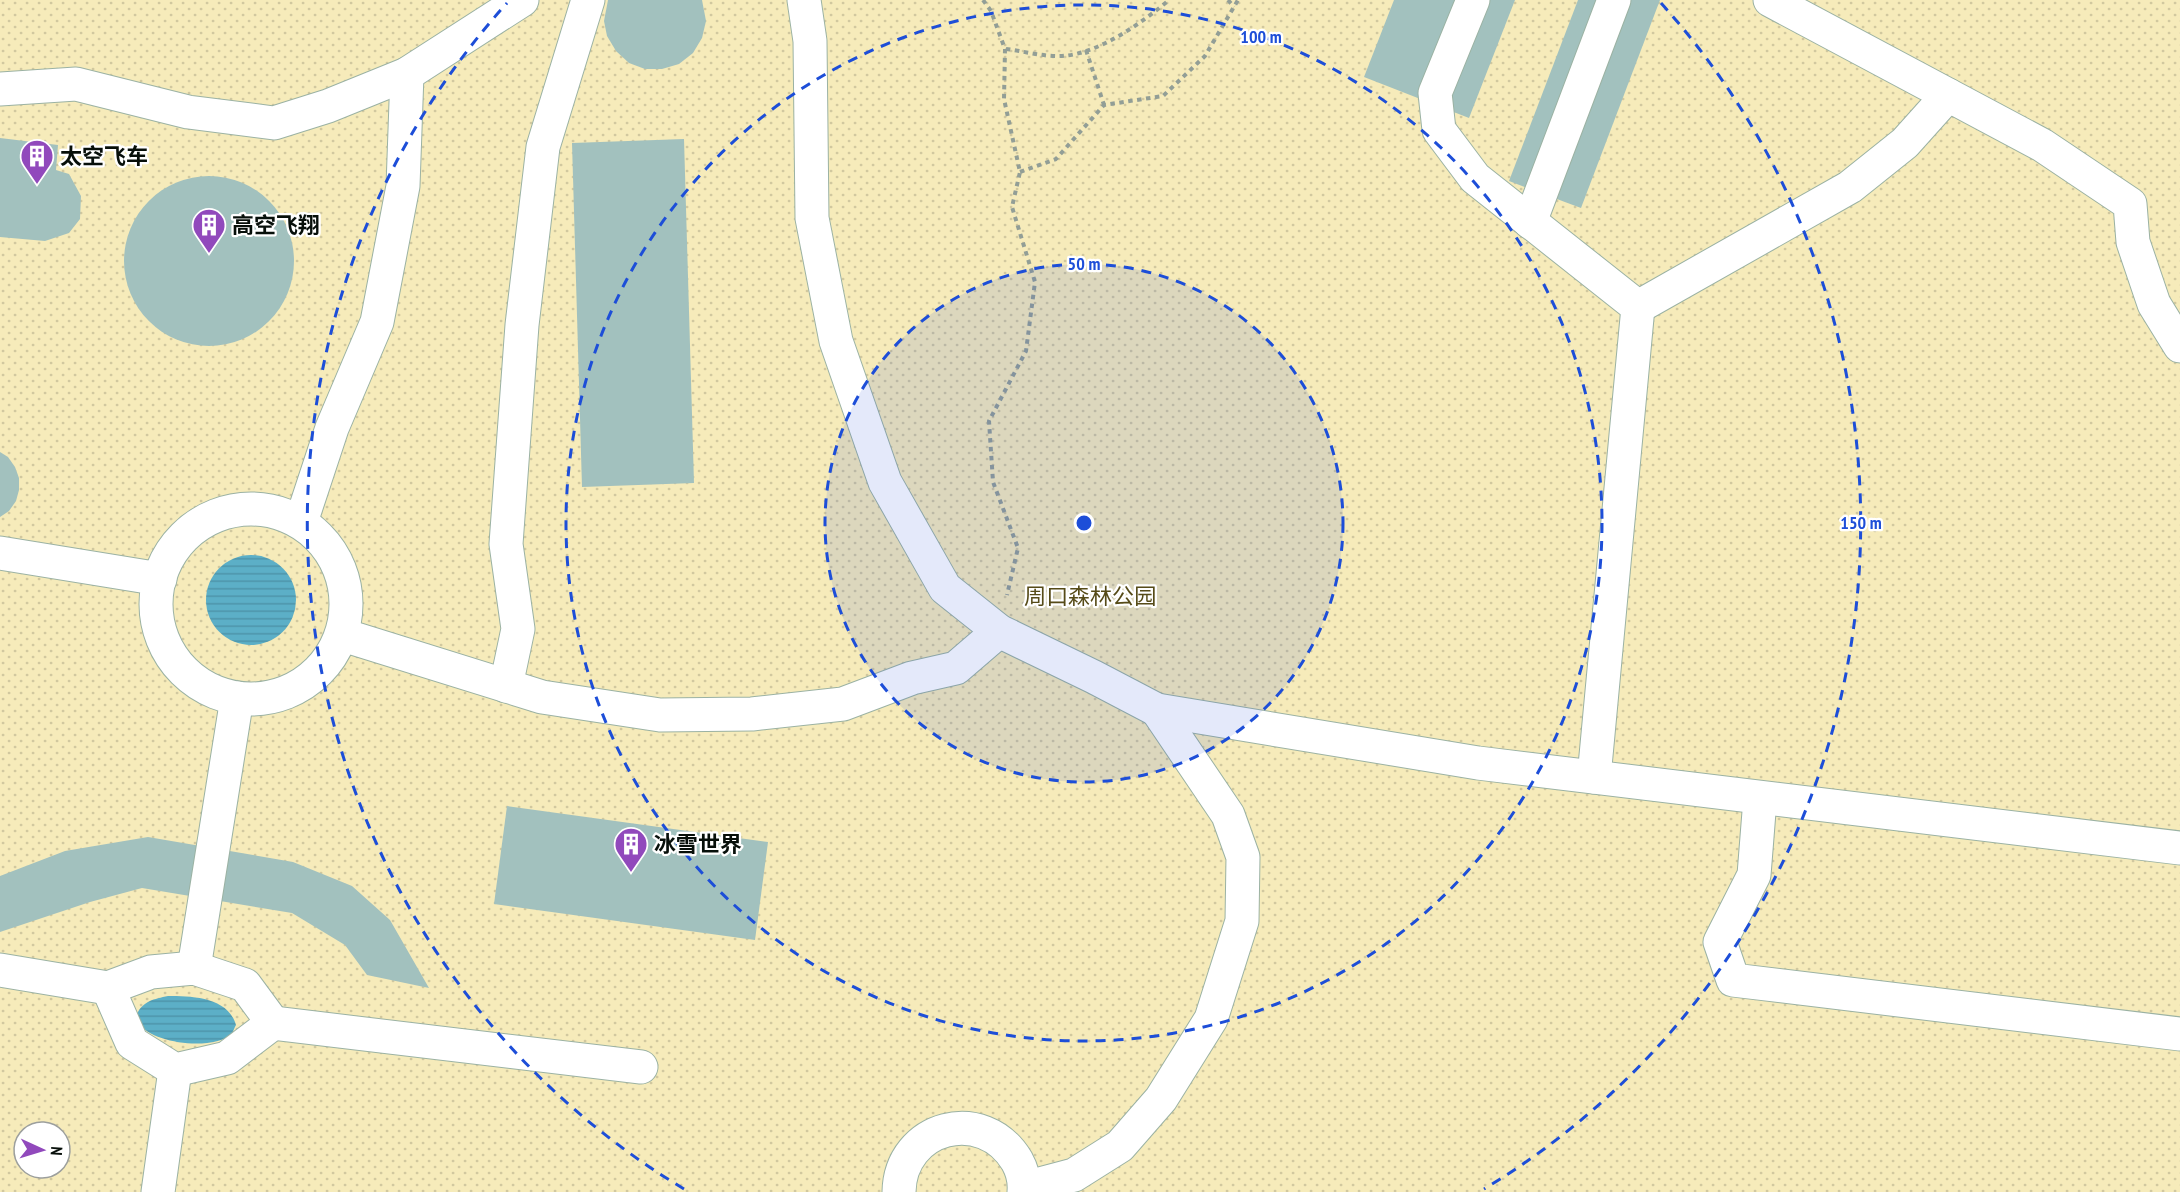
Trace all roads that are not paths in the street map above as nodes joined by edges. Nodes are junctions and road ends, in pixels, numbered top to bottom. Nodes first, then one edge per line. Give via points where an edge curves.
1 (522, 0) edge
2 (588, 0) edge
3 (804, 0) edge
4 (1473, 0) edge
5 (1614, 0) edge
6 (1770, 0) edge
7 (407, 74) junction
8 (0, 89) edge
9 (1948, 95) junction
10 (1530, 222) junction
11 (1638, 307) junction
12 (2180, 346) edge
13 (301, 522) junction
14 (0, 553) edge
15 (160, 579) junction
16 (999, 631) junction
17 (343, 635) junction
18 (506, 686) junction
19 (237, 698) junction
20 (1157, 710) junction
21 (1594, 777) junction
22 (1760, 799) junction
23 (2180, 848) edge
24 (194, 969) junction
25 (0, 970) edge
26 (108, 988) junction
27 (273, 1023) junction
28 (2180, 1034) edge
29 (642, 1067) dead end
30 (175, 1070) junction
31 (1024, 1190) edge
32 (158, 1192) edge
33 (899, 1192) edge

1 - 7 street
2 - 18 street via 543,147 524,302 506,544 518,629
3 - 16 street via 810,41 812,218 836,341 885,482 945,588
4 - 10 street via 1435,93 1439,130 1475,178
5 - 10 street
6 - 9 street
7 - 8 street via 274,123 188,112 76,84
7 - 13 street via 403,186 377,322 332,428
9 - 11 street via 1905,143 1850,187
9 - 12 street via 2042,145 2130,204 2133,242 2154,304
10 - 11 street
11 - 21 street
13 - 15 street via 273,510 244,508 215,515 189,530 170,553
13 - 17 street via 323,541 340,570 346,602
14 - 15 street
15 - 19 street via 156,610 163,640 180,668 206,688
16 - 18 street via 956,668 912,678 843,704 763,713 660,715 542,697
16 - 20 street
17 - 18 street
17 - 19 street via 325,664 301,686 270,697
19 - 24 street
20 - 21 street via 1478,763
20 - 31 street via 1228,815 1243,857 1242,921 1211,1019 1161,1099 1120,1146 1074,1175
21 - 22 street
22 - 23 street
22 - 28 street via 1754,875 1720,942 1733,980
24 - 26 street via 151,972
24 - 27 street via 245,985
25 - 26 street
26 - 30 street via 132,1043
27 - 29 street
27 - 30 street via 227,1058
30 - 32 street
31 - 33 street via 1021,1168 1011,1151 995,1137 977,1129 957,1128 938,1132 920,1143 906,1160

